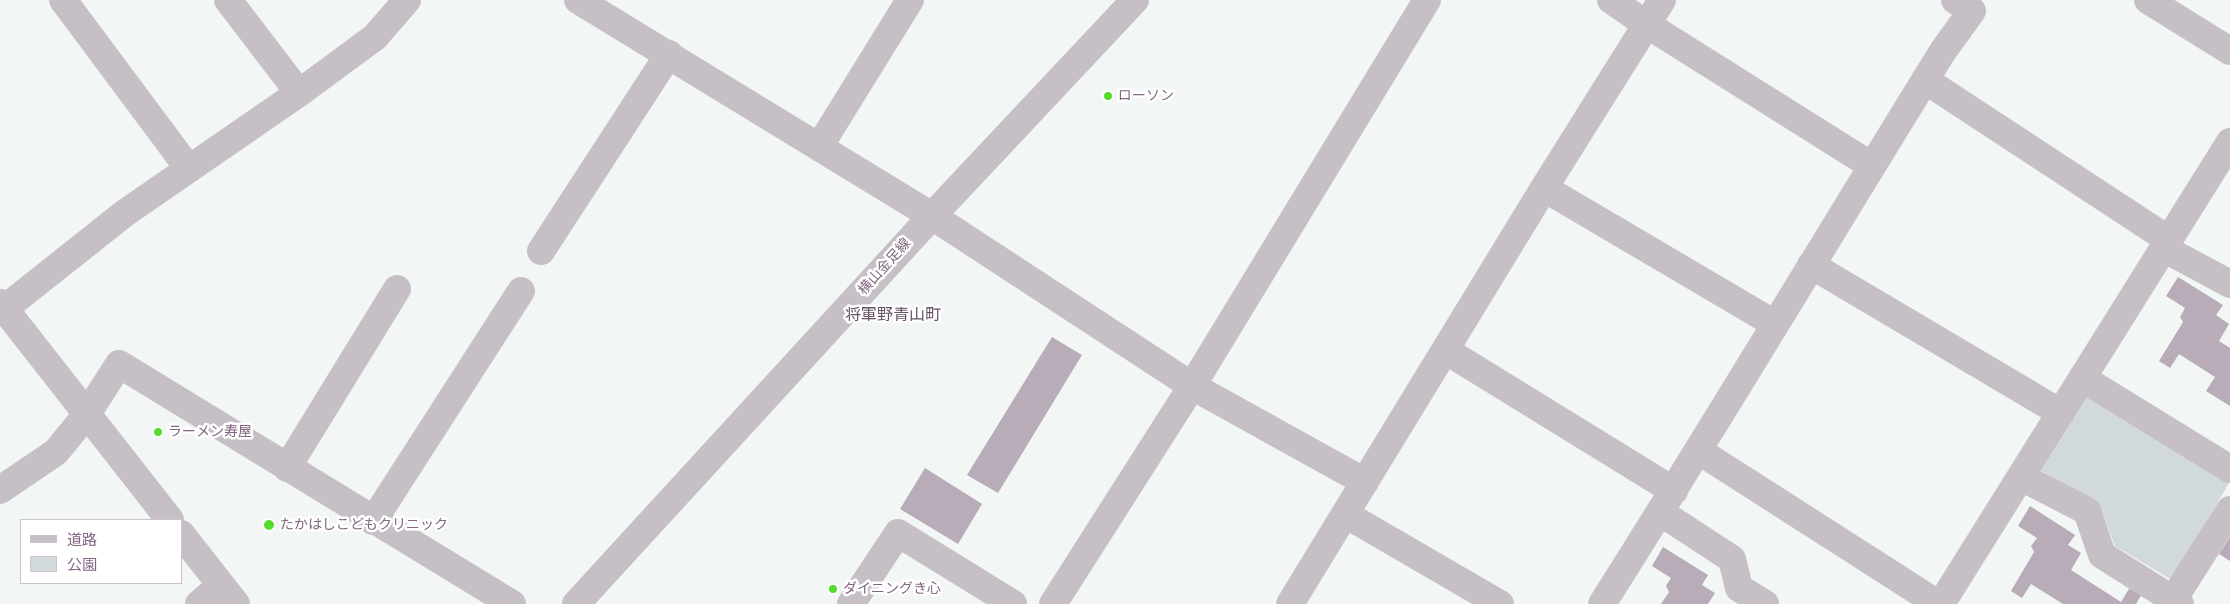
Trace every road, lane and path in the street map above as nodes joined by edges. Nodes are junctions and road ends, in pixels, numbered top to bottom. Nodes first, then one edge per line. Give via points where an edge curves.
1 (63, 0) edge
2 (228, 0) edge
3 (407, 0) edge
4 (578, 0) edge
5 (910, 0) edge
6 (1135, 0) edge
7 (1427, 0) edge
8 (1611, 0) edge
9 (1662, 0) edge
10 (1954, 0) edge
11 (2148, 0) edge
12 (1646, 24) junction
13 (2230, 51) edge
14 (669, 54) junction
15 (1925, 80) junction
16 (299, 93) junction
17 (2230, 142) edge
18 (818, 148) junction
19 (1872, 166) junction
20 (189, 169) junction
21 (1544, 188) junction
22 (932, 216) junction
23 (2166, 244) junction
24 (541, 251) dead end
25 (1811, 265) junction
26 (2230, 284) edge
27 (397, 289) dead end
28 (521, 291) dead end
29 (2, 308) edge
30 (1775, 324) junction
31 (1445, 350) junction
32 (2082, 378) junction
33 (1192, 386) junction
34 (2061, 413) junction
35 (87, 414) junction
36 (1699, 451) junction
37 (287, 468) junction
38 (2230, 469) edge
39 (2021, 477) junction
40 (1365, 482) junction
41 (0, 490) edge
42 (1667, 502) junction
43 (2230, 510) edge
44 (1345, 514) junction
45 (169, 519) edge
46 (373, 521) junction
47 (182, 535) edge
48 (229, 594) edge
49 (2177, 602) edge
50 (199, 604) edge
51 (512, 604) edge
52 (576, 604) edge
53 (851, 604) edge
54 (1013, 604) edge
55 (1053, 604) edge
56 (1290, 604) edge
57 (1500, 604) edge
58 (1602, 604) edge
59 (1765, 604) edge
60 (1940, 604) edge

1 - 20 street
2 - 16 street
3 - 16 street via 375,36
4 - 14 street
5 - 18 street
6 - 22 street, 横山金足線
7 - 33 street
8 - 12 street
9 - 12 street
10 - 15 street via 1972,11
11 - 13 street
12 - 19 street
12 - 21 street
14 - 18 street
14 - 24 street
15 - 19 street
15 - 23 street
16 - 20 street
17 - 23 street
18 - 22 street
19 - 25 street
20 - 29 street via 124,213
21 - 30 street
21 - 31 street
22 - 33 street
22 - 52 street, 横山金足線
23 - 26 street
23 - 32 street
25 - 30 street
25 - 34 street
27 - 37 street
28 - 46 street
29 - 35 street
30 - 36 street
31 - 40 street
31 - 42 street
32 - 34 street
32 - 38 street
33 - 40 street
33 - 55 street
34 - 39 street
35 - 37 street via 119,364
35 - 41 street via 56,452
35 - 45 street
36 - 42 street
36 - 60 street
37 - 46 street
39 - 49 street via 2087,511 2102,555
39 - 60 street
40 - 44 street
42 - 58 street
42 - 59 street via 1732,559 1739,588
43 - 49 street
44 - 56 street
44 - 57 street
46 - 51 street
47 - 48 street
48 - 50 street
53 - 54 street via 898,533

